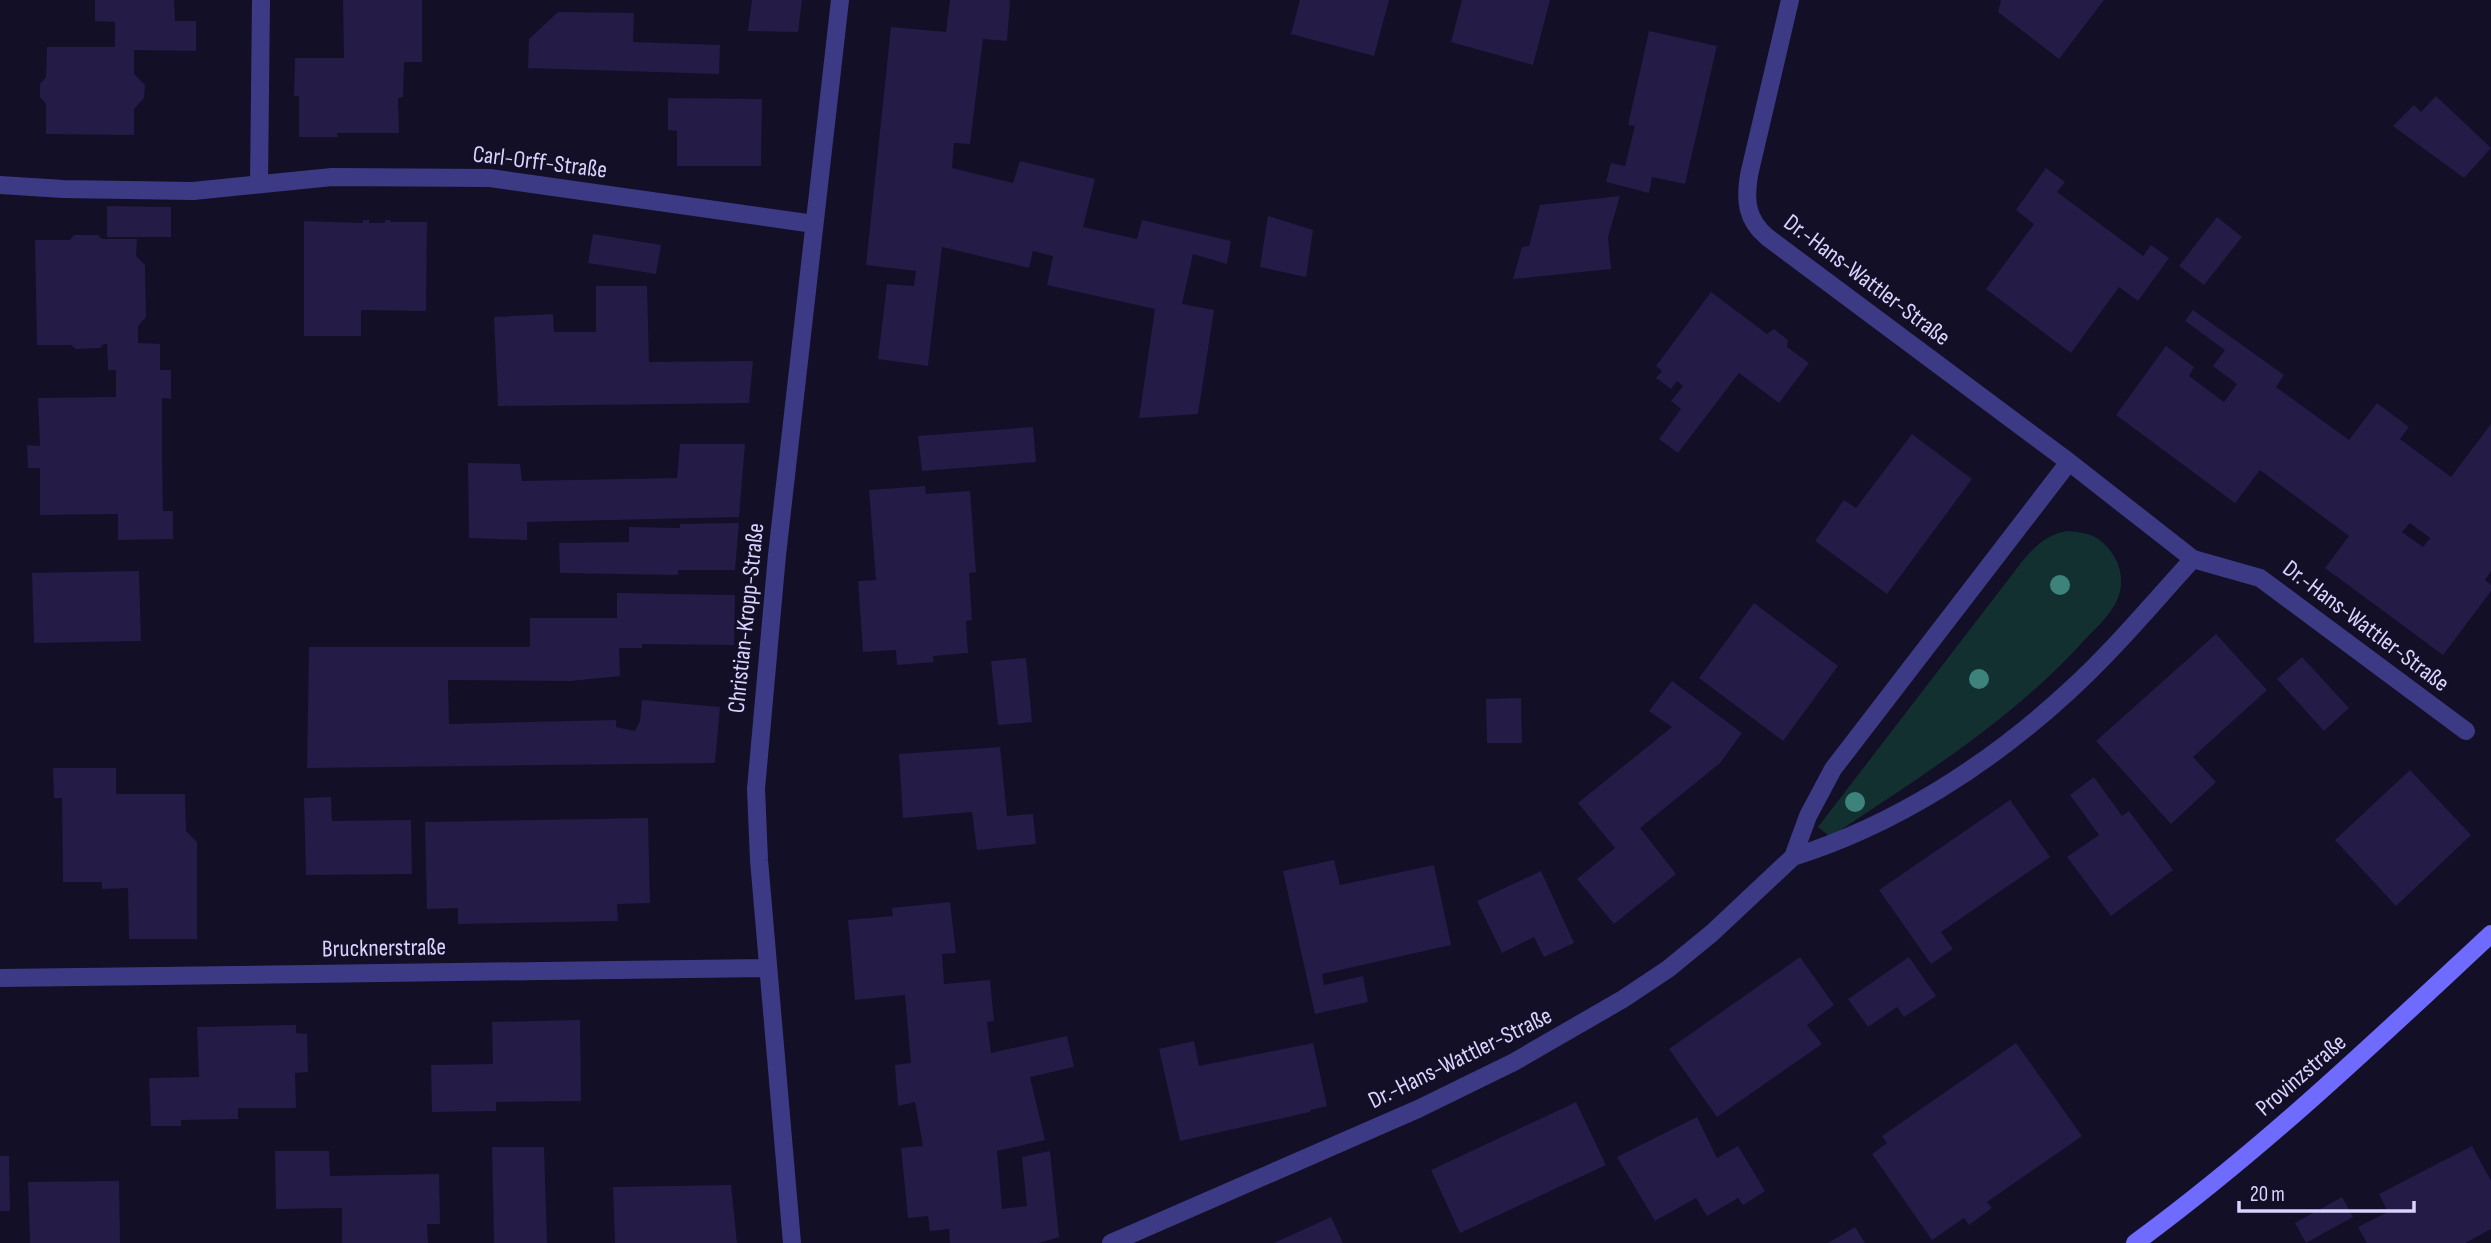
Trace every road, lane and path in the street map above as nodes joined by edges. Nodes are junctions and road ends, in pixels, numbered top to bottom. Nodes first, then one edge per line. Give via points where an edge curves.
1 (261, 0) edge
2 (840, 0) edge
3 (1790, 0) edge
4 (259, 184) junction
5 (0, 185) edge
6 (814, 223) junction
7 (2069, 462) junction
8 (2193, 559) junction
9 (2466, 731) dead end
10 (1793, 857) junction
11 (2491, 934) edge
12 (768, 968) junction
13 (0, 978) edge
14 (792, 1243) edge
15 (1111, 1243) edge
16 (2135, 1243) edge

1 - 4 street
2 - 6 street, Christian-Kropp-Straße
3 - 7 street, Dr.-Hans-Wattler-Straße via 1749,175 1746,204 1752,219 1767,237
4 - 5 street, Carl-Orff-Straße via 193,191
4 - 6 street, Carl-Orff-Straße via 332,177 490,178
6 - 12 street, Christian-Kropp-Straße via 758,754 758,848
7 - 8 street, Dr.-Hans-Wattler-Straße
7 - 10 street, Dr.-Hans-Wattler-Straße via 1833,769
8 - 9 street, Dr.-Hans-Wattler-Straße via 2260,578
8 - 10 street, Dr.-Hans-Wattler-Straße via 2097,664 2026,729 1886,820
10 - 15 street, Dr.-Hans-Wattler-Straße via 1668,969 1568,1032 1418,1109
11 - 16 street, Provinzstraße via 2335,1080
12 - 13 street, Brucknerstraße
12 - 14 street, Christian-Kropp-Straße

